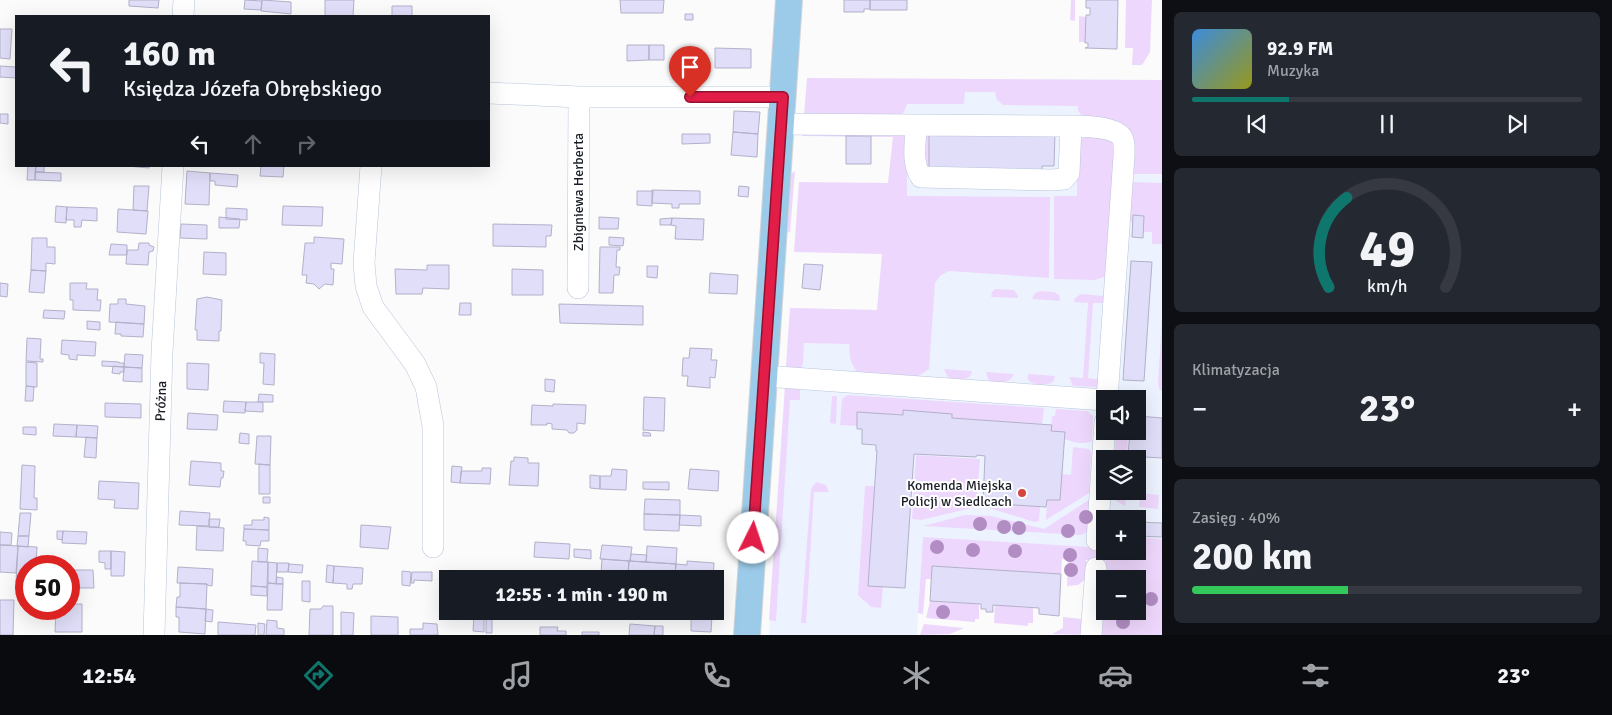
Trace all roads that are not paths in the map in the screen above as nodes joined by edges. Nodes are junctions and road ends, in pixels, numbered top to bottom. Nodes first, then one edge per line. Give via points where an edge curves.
1 (184, 0) edge
2 (789, 0) edge
3 (183, 15) edge
4 (490, 93) edge
5 (578, 97) junction
6 (783, 97) junction
7 (781, 124) junction
8 (916, 125) junction
9 (1071, 126) junction
10 (173, 167) edge
11 (371, 167) edge
12 (578, 288) dead end
13 (764, 376) junction
14 (1107, 390) edge
15 (1096, 398) edge
16 (1104, 440) edge
17 (1098, 510) edge
18 (433, 547) dead end
19 (1096, 568) dead end
20 (154, 635) edge
21 (747, 635) edge
22 (1091, 635) edge

1 - 3 street
2 - 6 main road
4 - 5 street
5 - 6 street
5 - 12 street, Zbigniewa Herberta
6 - 7 main road
7 - 8 street
7 - 13 main road
8 - 9 street
8 - 9 street via 915,164 921,177 1052,180 1064,179 1069,173
9 - 14 street via 1115,132 1123,142
10 - 20 street, Próżna via 162,352
11 - 18 street via 364,263 366,286 373,307 415,364 426,387 434,426
13 - 15 street
13 - 21 main road
16 - 17 street
19 - 22 street

